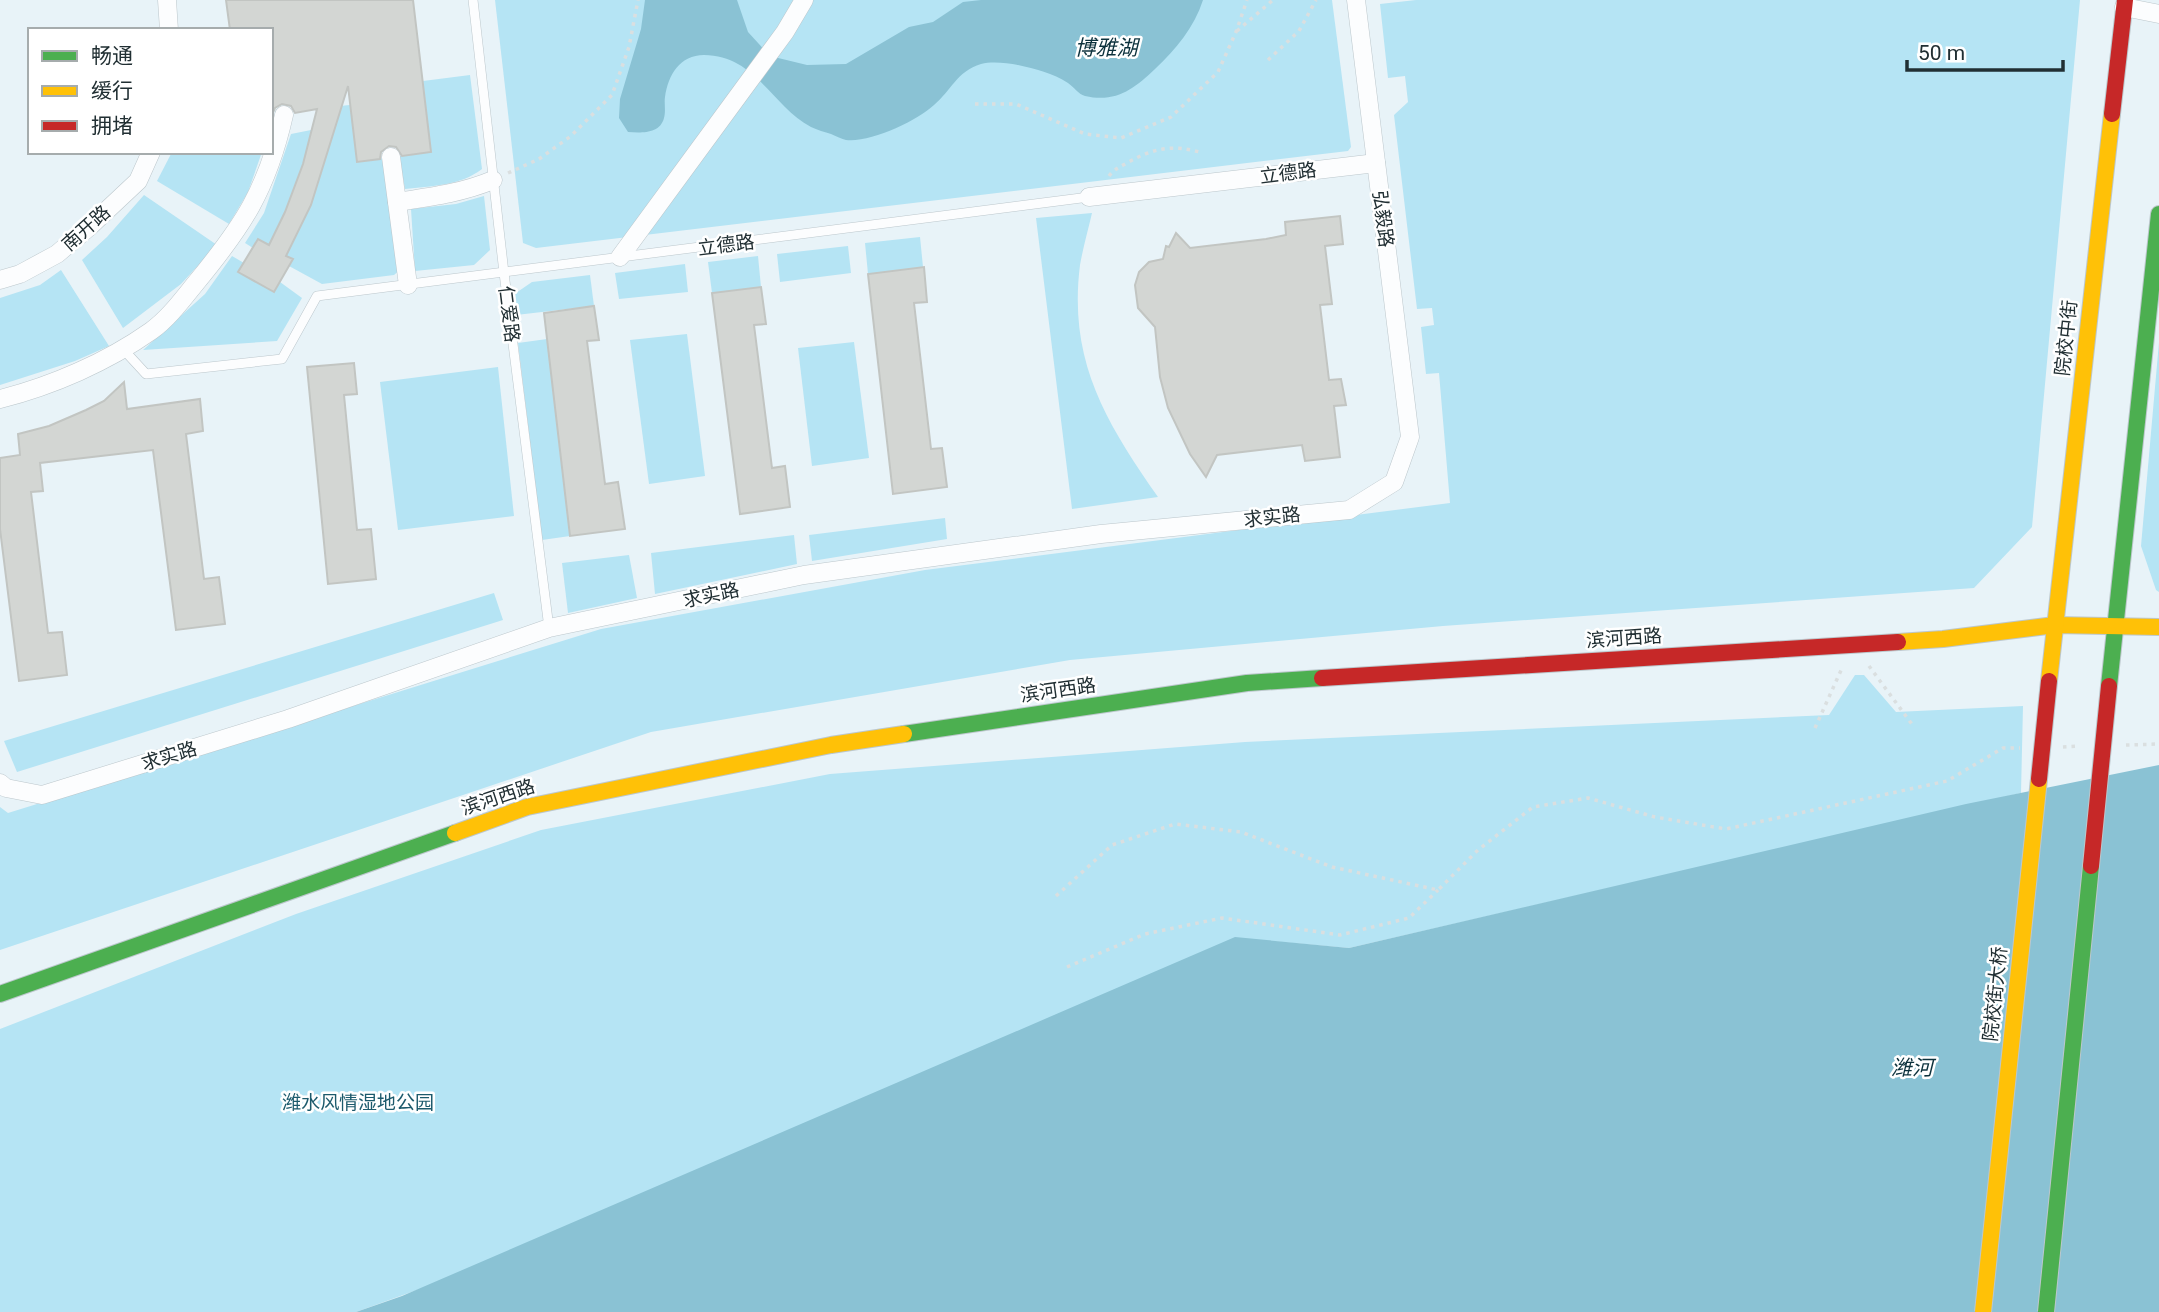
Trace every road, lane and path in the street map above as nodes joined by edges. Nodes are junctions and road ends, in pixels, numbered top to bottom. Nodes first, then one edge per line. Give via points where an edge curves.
1 (473, 0) edge
2 (638, 0) edge
3 (804, 0) edge
4 (1247, 0) edge
5 (1273, 0) edge
6 (1316, 0) edge
7 (1356, 0) edge
8 (2124, 4) edge
9 (168, 5) edge
10 (2159, 14) edge
11 (169, 28) edge
12 (1236, 32) junction
13 (1268, 61) dead end
14 (975, 104) dead end
15 (284, 115) dead end
16 (1203, 153) dead end
17 (150, 154) edge
18 (273, 154) edge
19 (273, 154) edge
20 (391, 157) dead end
21 (1376, 163) junction
22 (493, 180) junction
23 (1091, 196) junction
24 (397, 202) junction
25 (2159, 214) edge
26 (620, 257) junction
27 (504, 273) junction
28 (0, 280) edge
29 (408, 285) junction
30 (2155, 298) edge
31 (123, 349) junction
32 (0, 400) edge
33 (1410, 437) joint
34 (2055, 625) junction
35 (2116, 626) junction
36 (2159, 627) edge
37 (549, 628) junction
38 (1853, 645) junction
39 (2049, 681) joint
40 (1914, 727) dead end
41 (1815, 728) dead end
42 (2159, 744) edge
43 (2120, 745) dead end
44 (2081, 746) dead end
45 (2029, 747) dead end
46 (2055, 747) dead end
47 (0, 783) edge
48 (1438, 890) junction
49 (1056, 896) dead end
50 (1067, 967) dead end
51 (0, 994) edge
52 (1983, 1312) edge
53 (2046, 1312) edge

1 - 22 lane, 仁爱路
2 - 22 path via 629,47 612,95 571,136 538,159
3 - 26 street
4 - 12 path
5 - 12 path
6 - 13 path via 1299,31
7 - 21 street, 弘毅路
8 - 10 street
8 - 34 main road, 院校中街
9 - 11 street
12 - 14 path via 1218,72 1171,117 1121,138 1085,134 1016,104
15 - 18 street
16 - 23 path via 1185,147 1149,150 1113,170
17 - 28 street, 南开路 via 138,181 68,245 20,274
19 - 31 street via 267,175 231,241 154,330
20 - 24 street
21 - 23 street, 立德路
21 - 33 street, 弘毅路
22 - 24 street via 448,195
22 - 27 lane, 仁爱路
23 - 26 lane, 立德路
24 - 29 street
25 - 30 main road
26 - 27 lane, 立德路
27 - 29 lane, 立德路
27 - 37 lane, 仁爱路
29 - 31 lane, 立德路 via 317,296 282,359 146,374
30 - 35 main road
31 - 32 street via 36,390
33 - 37 street, 求实路 via 1394,482 1349,510 1101,534 804,575
34 - 35 main road, 滨河西路
34 - 38 main road, 滨河西路
34 - 39 main road, 院校中街
35 - 36 main road, 滨河西路
35 - 53 main road, bridge
37 - 47 street, 求实路 via 288,719 42,795
38 - 40 path
38 - 41 path
38 - 51 main road, 滨河西路 via 1247,683 831,745 527,807
39 - 52 main road, 院校街大桥, bridge
42 - 43 path
44 - 46 path
45 - 48 path via 2003,748 1947,781 1726,829 1655,817 1588,798 1533,807
48 - 49 path via 1332,867 1241,832 1175,824 1112,845
48 - 50 path via 1409,918 1340,936 1222,918 1145,934

